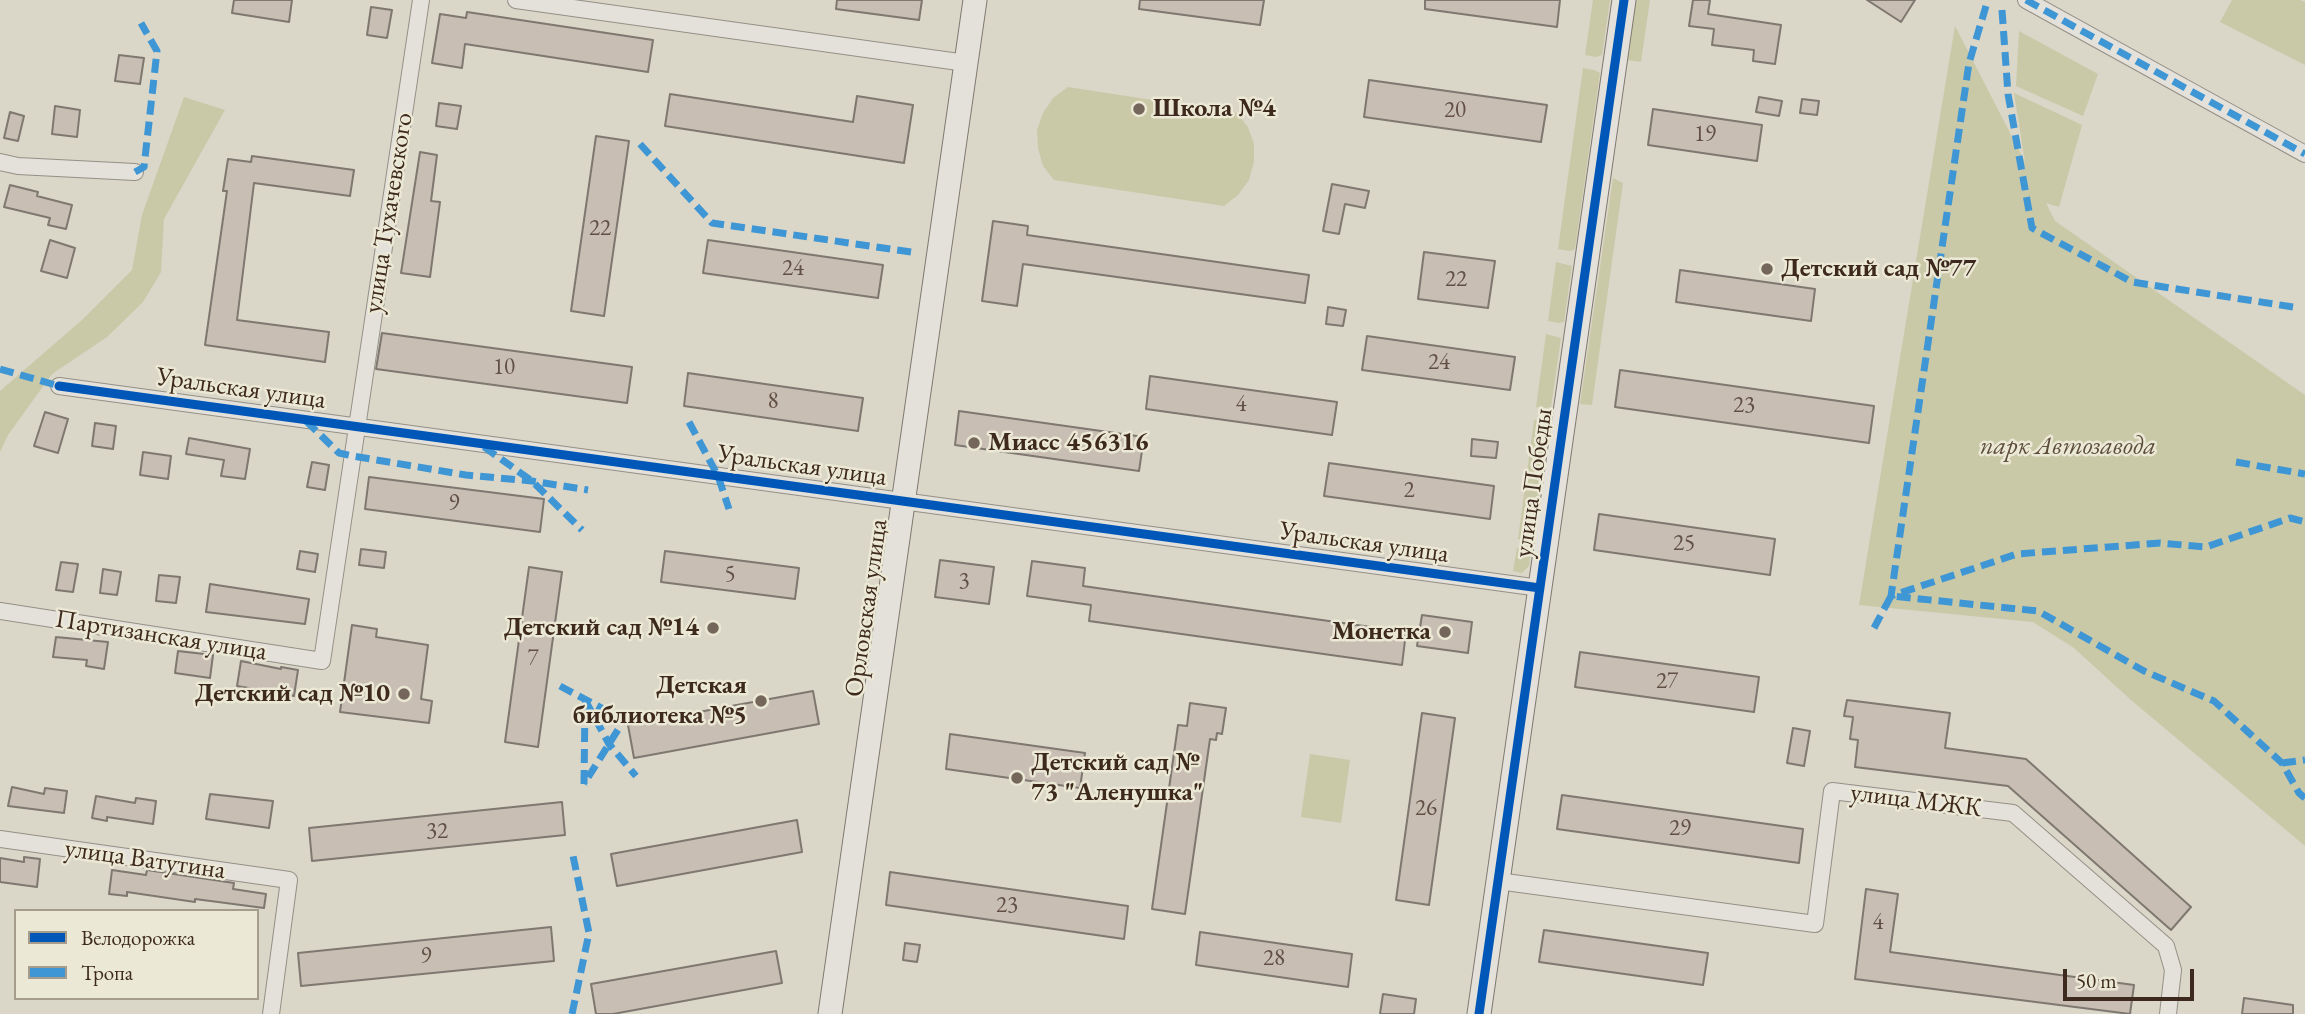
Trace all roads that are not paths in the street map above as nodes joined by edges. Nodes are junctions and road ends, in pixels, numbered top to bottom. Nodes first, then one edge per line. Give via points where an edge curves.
1 (421, 0) edge
2 (516, 0) edge
3 (975, 0) edge
4 (1624, 0) edge
5 (2026, 0) edge
6 (966, 63) junction
7 (2305, 154) edge
8 (0, 162) edge
9 (135, 172) dead end
10 (59, 386) dead end
11 (356, 426) junction
12 (903, 501) junction
13 (1540, 588) junction
14 (0, 611) edge
15 (322, 661) joint
16 (0, 839) edge
17 (1498, 881) junction
18 (271, 1014) edge
19 (830, 1014) edge
20 (1479, 1014) edge
21 (2168, 1014) edge

1 - 11 street, улица Тухачевского
2 - 6 street
3 - 6 street, Орловская улица
4 - 13 street, улица Победы
5 - 7 street
6 - 12 street, Орловская улица
8 - 9 street
10 - 11 street, Уральская улица
11 - 12 street, Уральская улица
11 - 15 street, улица Тухачевского
12 - 13 street, Уральская улица
12 - 19 street, Орловская улица
13 - 17 street, улица Победы
14 - 15 street, Партизанская улица
16 - 18 street, улица Ватутина via 289,880
17 - 20 street, улица Победы
17 - 21 street, улица МЖК via 1815,923 1832,791 2013,813 2166,946 2173,970

